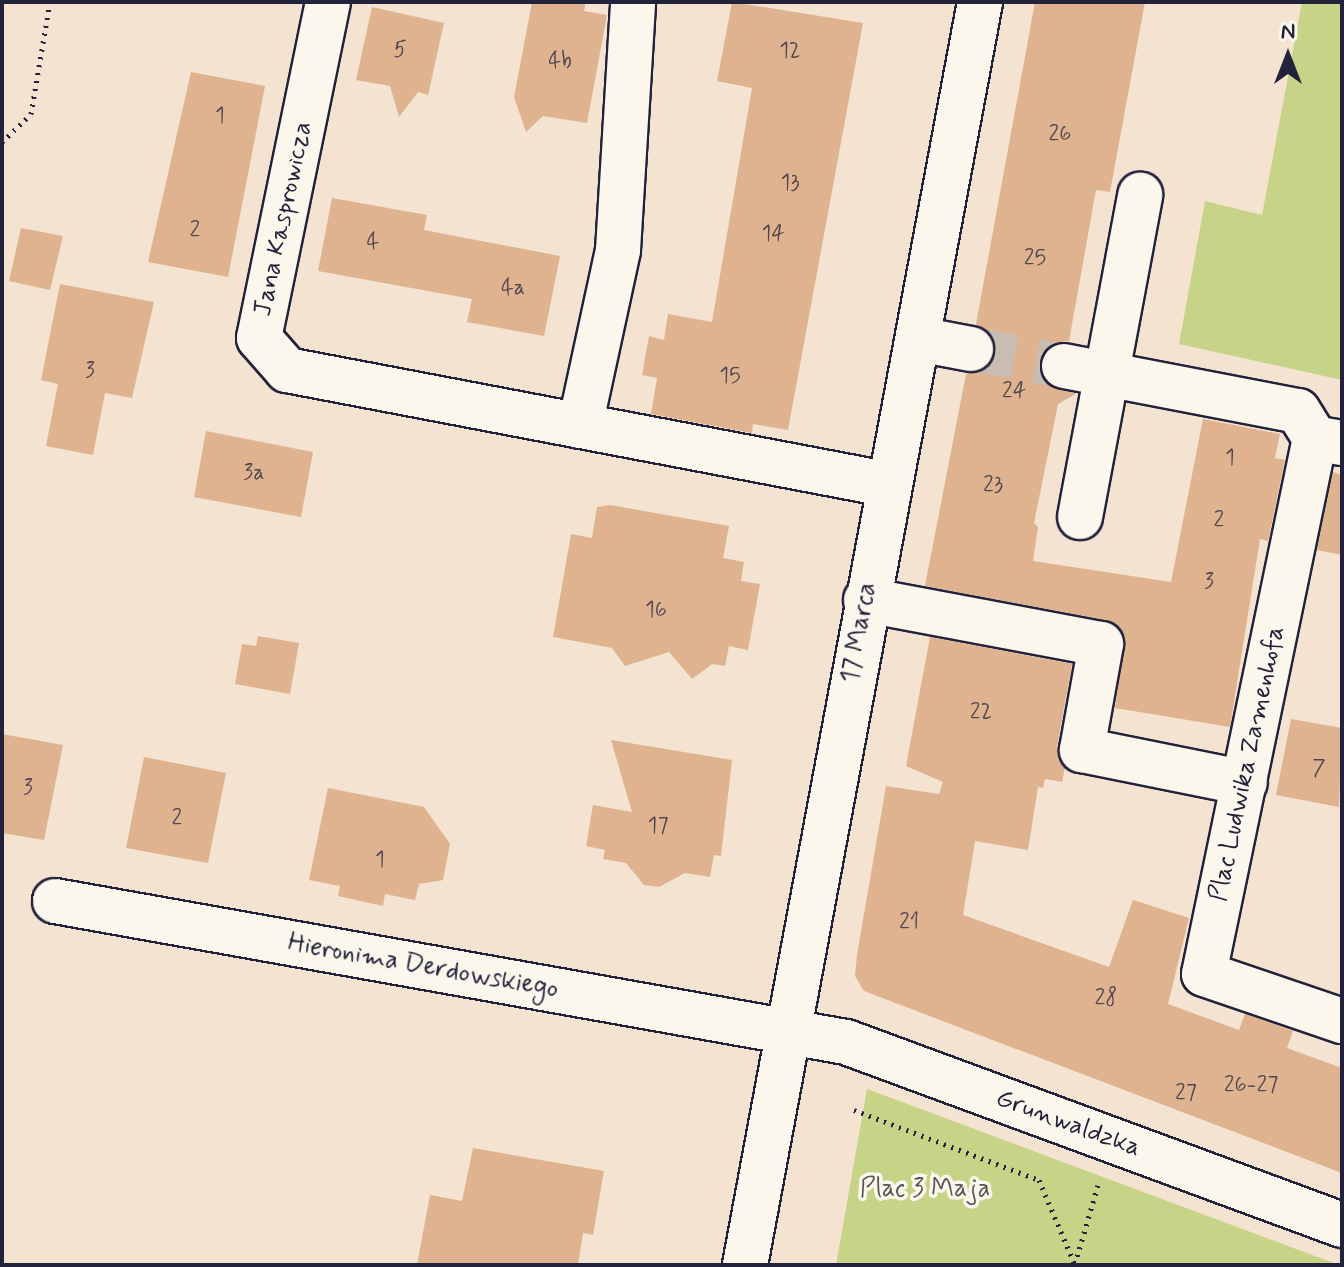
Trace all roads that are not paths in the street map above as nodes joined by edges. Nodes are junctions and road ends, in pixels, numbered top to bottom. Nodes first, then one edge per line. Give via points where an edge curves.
1 (328, 2) edge
2 (633, 2) edge
3 (980, 2) edge
4 (1140, 195) dead end
5 (918, 339) junction
6 (971, 349) tunnel mouth
7 (1064, 366) tunnel mouth
8 (1106, 374) junction
9 (580, 426) junction
10 (1328, 440) edge
11 (886, 484) junction
12 (1080, 517) dead end
13 (866, 600) junction
14 (1245, 783) junction
15 (55, 901) dead end
16 (1342, 1021) edge
17 (791, 1033) junction
18 (1342, 1225) edge
19 (745, 1265) edge

1 - 9 street, Jana Kasprowicza via 259,338 287,370
2 - 9 street via 618,250
3 - 5 street, 17 Marca
4 - 8 street
5 - 6 street
5 - 11 street, 17 Marca
7 - 8 street
8 - 10 street via 1298,411
8 - 12 street
9 - 11 street, Jana Kasprowicza
10 - 14 street, Plac Ludwika Zamenhofa
11 - 13 street, 17 Marca
13 - 14 street via 1101,644 1082,750
13 - 17 street, 17 Marca
14 - 16 street, Plac Ludwika Zamenhofa via 1204,974
15 - 17 street, Hieronima Derdowskiego
17 - 18 street, Grunwaldzka via 846,1042
17 - 19 street, 17 Marca

